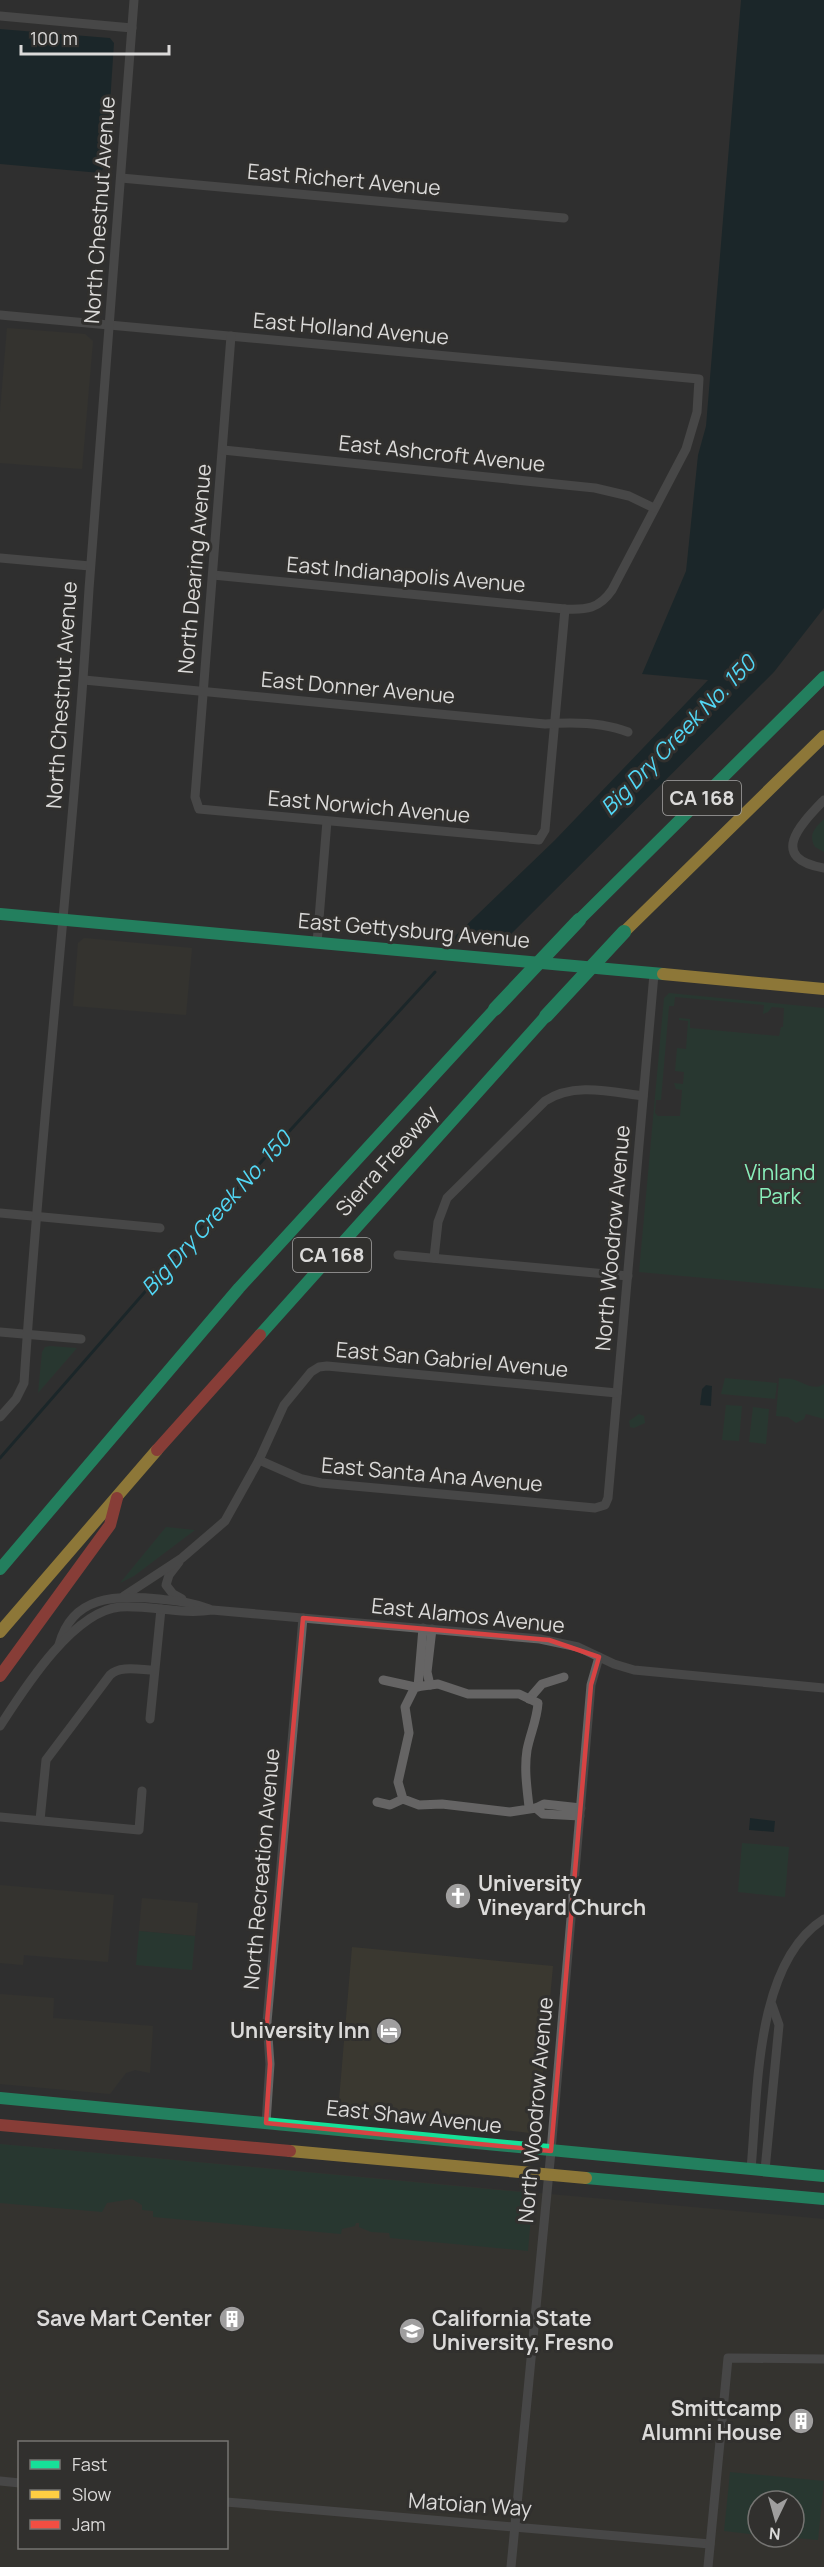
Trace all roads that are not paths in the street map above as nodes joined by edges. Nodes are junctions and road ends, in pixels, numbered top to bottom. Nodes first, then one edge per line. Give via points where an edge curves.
1 (134, 0) edge
2 (0, 16) edge
3 (132, 28) junction
4 (121, 178) junction
5 (564, 218) dead end
6 (0, 315) edge
7 (110, 325) junction
8 (231, 336) junction
9 (223, 450) junction
10 (654, 508) junction
11 (0, 558) edge
12 (90, 566) junction
13 (213, 575) junction
14 (565, 609) junction
15 (824, 676) edge
16 (84, 681) junction
17 (204, 692) junction
18 (554, 723) junction
19 (628, 732) dead end
20 (824, 736) edge
21 (824, 800) edge
22 (196, 806) joint
23 (327, 821) junction
24 (824, 868) edge
25 (0, 914) edge
26 (63, 920) junction
27 (317, 943) junction
28 (654, 974) junction
29 (824, 989) edge
30 (644, 1096) junction
31 (0, 1213) edge
32 (37, 1216) junction
33 (160, 1228) dead end
34 (398, 1255) dead end
35 (434, 1258) junction
36 (628, 1276) junction
37 (0, 1332) edge
38 (27, 1334) junction
39 (81, 1339) dead end
40 (617, 1393) junction
41 (0, 1417) edge
42 (259, 1460) junction
43 (118, 1494) junction
44 (605, 1505) joint
45 (182, 1558) junction
46 (0, 1569) edge
47 (124, 1596) junction
48 (194, 1603) junction
49 (161, 1609) junction
50 (212, 1610) junction
51 (303, 1618) junction
52 (427, 1629) junction
53 (0, 1632) edge
54 (59, 1645) junction
55 (599, 1657) junction
56 (154, 1670) junction
57 (0, 1676) edge
58 (564, 1677) dead end
59 (383, 1680) dead end
60 (430, 1685) junction
61 (417, 1687) junction
62 (824, 1688) edge
63 (529, 1699) junction
64 (150, 1719) dead end
65 (0, 1726) edge
66 (142, 1791) dead end
67 (403, 1799) junction
68 (377, 1802) dead end
69 (533, 1808) junction
70 (581, 1812) junction
71 (0, 1816) edge
72 (40, 1820) junction
73 (824, 1920) edge
74 (772, 2005) junction
75 (0, 2098) edge
76 (266, 2123) junction
77 (0, 2125) edge
78 (551, 2151) junction
79 (758, 2170) junction
80 (549, 2175) junction
81 (824, 2176) edge
82 (824, 2199) edge
83 (824, 2359) edge
84 (0, 2481) edge
85 (18, 2483) edge
86 (228, 2502) edge
87 (514, 2526) junction
88 (710, 2544) junction
89 (511, 2567) edge
90 (708, 2567) edge

1 - 3 street, North Chestnut Avenue
2 - 3 street
3 - 4 street, North Chestnut Avenue
4 - 5 street, East Richert Avenue
4 - 7 street, North Chestnut Avenue
6 - 7 street, East Holland Avenue
7 - 8 street, East Holland Avenue
7 - 12 street, North Chestnut Avenue
8 - 9 street, North Dearing Avenue
8 - 10 street, East Holland Avenue via 699,379 693,430
9 - 10 street, East Ashcroft Avenue via 595,488 629,496
9 - 13 street, North Dearing Avenue
10 - 14 street, East Indianapolis Avenue via 612,590 596,607
11 - 12 street
12 - 16 street, North Chestnut Avenue
13 - 14 street, East Indianapolis Avenue
13 - 17 street, North Dearing Avenue
14 - 18 street
15 - 46 main road, Sierra Freeway / CA 168, bridge via 495,1009 239,1288
16 - 17 street, East Donner Avenue
16 - 26 street, North Chestnut Avenue
17 - 18 street, East Donner Avenue
17 - 22 street, North Dearing Avenue
18 - 19 street, East Donner Avenue
18 - 23 street, East Norwich Avenue via 546,830 541,838 532,841
20 - 43 main road, Sierra Freeway / CA 168, bridge via 624,932
21 - 24 street via 795,832 792,842 793,851 801,860
22 - 23 street, East Norwich Avenue via 203,810
23 - 27 street
25 - 26 main road, East Gettysburg Avenue
26 - 27 main road, East Gettysburg Avenue
26 - 32 street, North Chestnut Avenue
27 - 28 main road, East Gettysburg Avenue
28 - 29 main road, East Gettysburg Avenue
28 - 30 street, North Woodrow Avenue
30 - 35 street via 573,1090 545,1101 447,1198 438,1222
30 - 36 street, North Woodrow Avenue
31 - 32 street
32 - 33 street
32 - 38 street, North Chestnut Avenue
34 - 35 street
35 - 36 street
36 - 40 street, North Woodrow Avenue
37 - 38 street
38 - 39 street
38 - 41 street, North Chestnut Avenue via 24,1383
40 - 42 street, East San Gabriel Avenue via 319,1367 281,1409
40 - 44 street, North Woodrow Avenue
42 - 44 street, East Santa Ana Avenue via 321,1483 595,1509
42 - 45 street via 225,1521
43 - 53 main road, Sierra Freeway / CA 168
43 - 57 main road via 110,1525
45 - 47 street
45 - 48 street via 166,1585 176,1596
47 - 48 street
47 - 54 street via 101,1600 81,1610 63,1628
48 - 50 street
49 - 50 street
49 - 54 street via 130,1607 104,1611 89,1618
49 - 56 street
50 - 51 street, East Alamos Avenue
51 - 52 street, East Alamos Avenue
51 - 76 street, North Recreation Avenue via 267,2022 270,2064
52 - 55 street, East Alamos Avenue via 549,1640
52 - 60 street
52 - 61 street
54 - 65 street
55 - 62 street, East Alamos Avenue via 634,1670
55 - 70 street, North Woodrow Avenue via 591,1685
56 - 64 street
56 - 72 street via 123,1669 110,1675 46,1760
58 - 63 street via 542,1684
59 - 61 street
60 - 61 street
60 - 63 street via 468,1694 519,1695
61 - 67 street via 405,1707 409,1733 398,1782
63 - 69 street via 538,1703 526,1768
66 - 72 street via 139,1830
67 - 68 street via 390,1805
67 - 69 street via 419,1805 510,1812
69 - 70 street via 543,1814
70 - 78 street, North Woodrow Avenue
71 - 72 street
73 - 74 street via 790,1952 780,1972
74 - 79 street via 764,2024
74 - 79 street via 779,2025
75 - 76 main road, East Shaw Avenue
76 - 78 main road, East Shaw Avenue
77 - 80 main road, East Shaw Avenue
78 - 79 main road, East Shaw Avenue
78 - 80 street, North Woodrow Avenue
79 - 81 main road, East Shaw Avenue
80 - 82 main road, East Shaw Avenue
80 - 87 street, North Woodrow Avenue
83 - 88 street via 728,2358
84 - 85 street
86 - 87 street, Matoian Way
87 - 88 street, Matoian Way
87 - 89 street, North Woodrow Avenue
88 - 90 street

